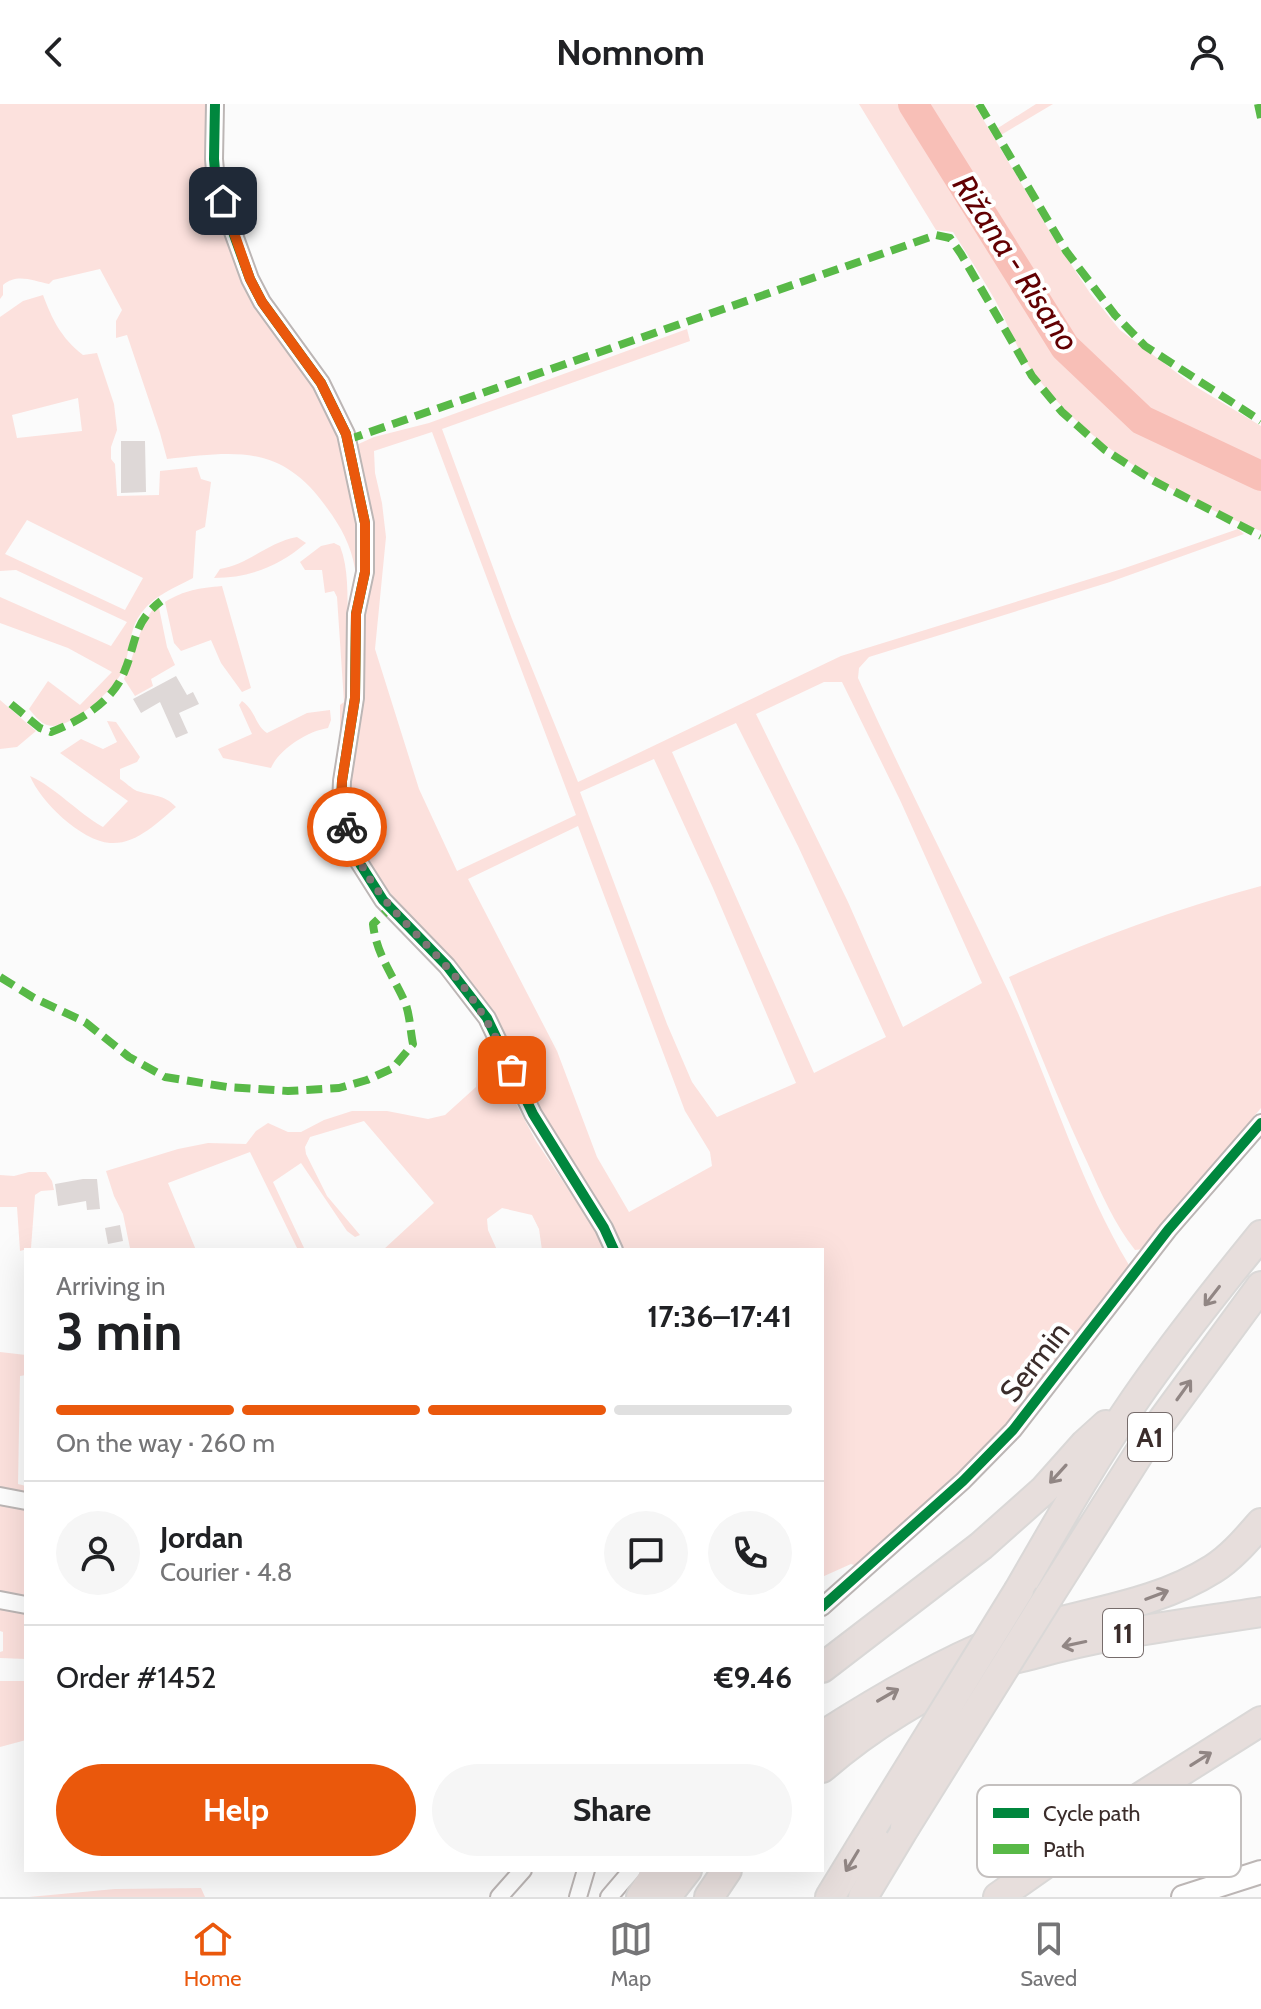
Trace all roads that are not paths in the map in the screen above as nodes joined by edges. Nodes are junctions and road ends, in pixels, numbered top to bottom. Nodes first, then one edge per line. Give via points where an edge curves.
1 (215, 104) edge
2 (1261, 1123) edge
3 (1261, 1235) edge
4 (613, 1248) edge
5 (1261, 1286) edge
6 (1134, 1400) junction
7 (0, 1496) edge
8 (24, 1501) edge
9 (1261, 1523) edge
10 (0, 1600) edge
11 (24, 1605) edge
12 (824, 1605) edge
13 (1261, 1612) edge
14 (824, 1666) edge
15 (1261, 1721) edge
16 (824, 1735) edge
17 (824, 1766) edge
18 (1160, 1785) edge
19 (521, 1872) edge
20 (585, 1872) edge
21 (630, 1872) edge
22 (657, 1872) edge
23 (685, 1872) edge
24 (726, 1872) edge
25 (1261, 1872) edge
26 (1024, 1877) edge
27 (499, 1897) edge
28 (578, 1897) edge
29 (609, 1897) edge
30 (641, 1897) edge
31 (666, 1897) edge
32 (709, 1897) edge
33 (830, 1897) edge
34 (863, 1897) edge
35 (998, 1897) edge
36 (1183, 1897) edge

1 - 4 street via 216,182 234,235 262,302 321,383 346,434 365,523 355,698 342,781 341,805 350,839 383,900 447,966 487,1018 533,1114
2 - 12 street, Sermin via 1168,1230 1013,1430
3 -> 6 highway, A1
34 -> 5 highway, A1, bridge via 1145,1444
6 -> 14 highway via 981,1546
6 -> 33 highway, A1, bridge
7 - 8 street
16 -> 9 highway via 905,1686 999,1640 1174,1589 1214,1569
10 - 11 street
13 -> 17 highway, 11 via 1154,1627 988,1667 874,1728
18 -> 15 highway
19 - 27 street
20 - 28 street
21 - 29 street
22 - 30 highway
23 - 31 highway
24 - 32 highway
25 - 36 street
26 - 35 highway

